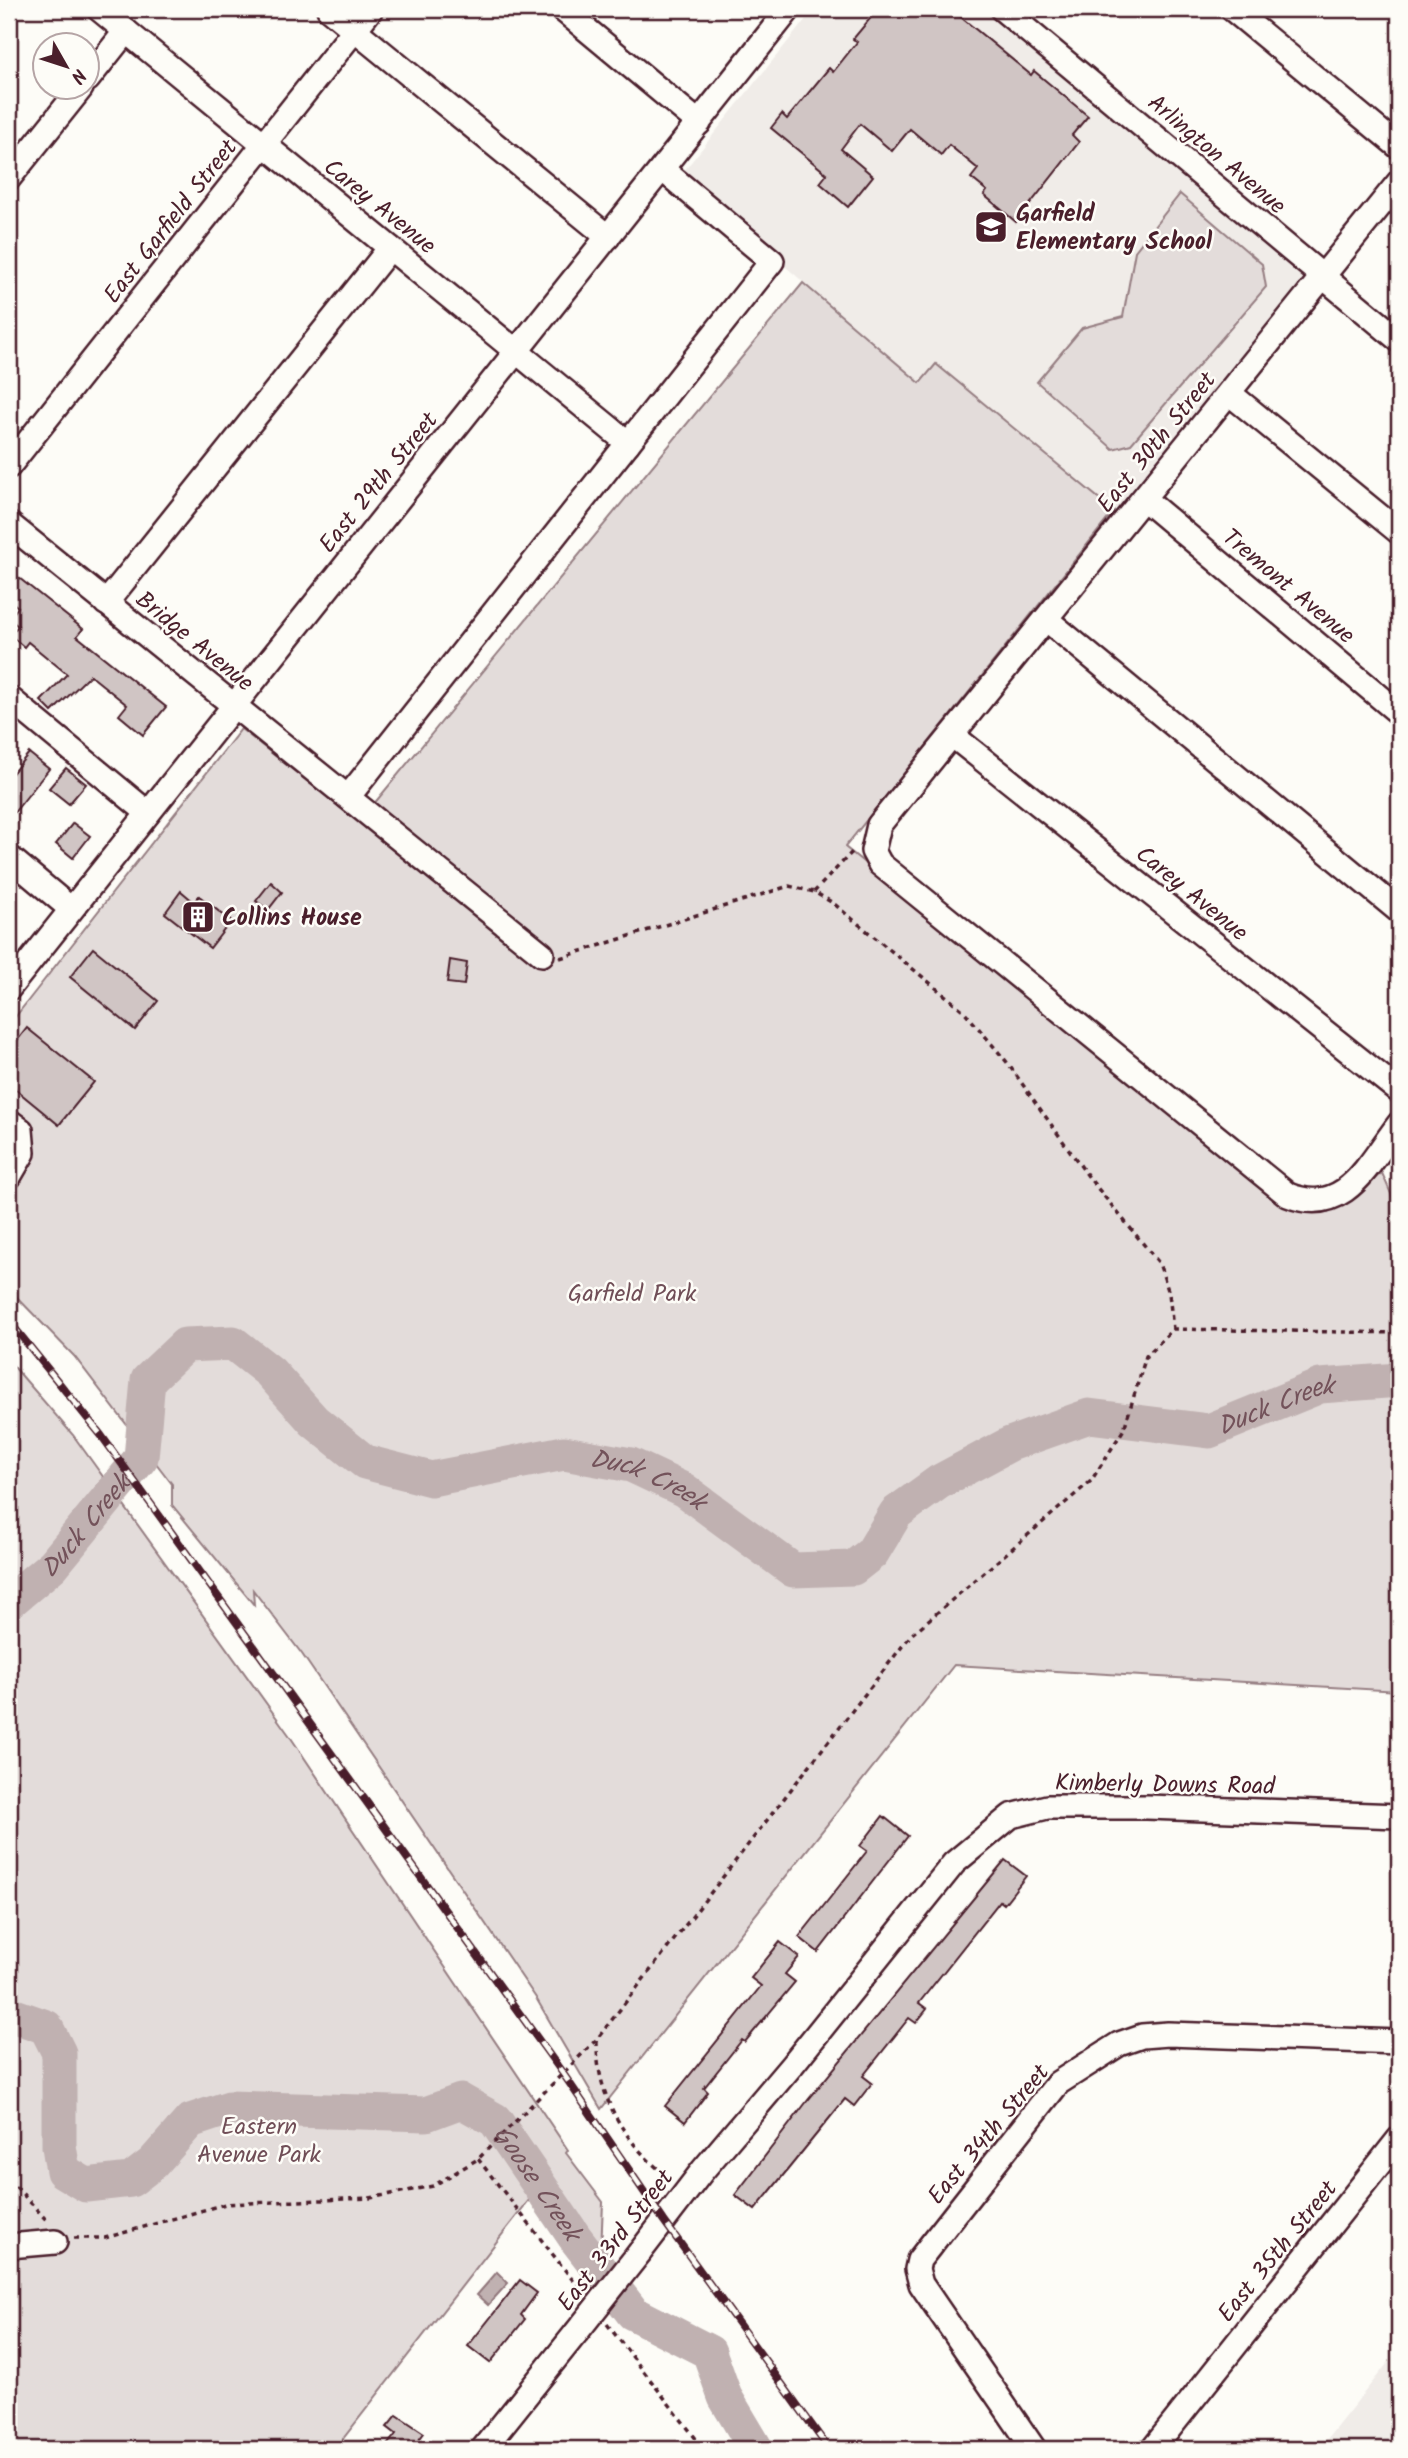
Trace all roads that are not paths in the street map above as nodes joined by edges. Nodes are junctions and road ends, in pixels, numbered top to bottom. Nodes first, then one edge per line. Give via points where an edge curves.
1 (99, 9) edge
2 (328, 9) edge
3 (372, 9) edge
4 (562, 9) edge
5 (789, 9) edge
6 (1002, 9) edge
7 (1232, 9) edge
8 (355, 29) junction
9 (126, 31) junction
10 (102, 61) edge
11 (70, 102) edge
12 (699, 123) junction
13 (264, 145) junction
14 (1399, 147) edge
15 (662, 169) junction
16 (9, 178) edge
17 (1399, 181) edge
18 (608, 237) junction
19 (390, 248) junction
20 (1323, 277) junction
21 (1399, 340) edge
22 (515, 351) junction
23 (1229, 393) junction
24 (628, 443) junction
25 (9, 466) edge
26 (1144, 499) junction
27 (9, 524) edge
28 (1399, 532) edge
29 (106, 603) junction
30 (1046, 619) junction
31 (9, 698) edge
32 (233, 705) junction
33 (1399, 713) edge
34 (952, 735) junction
35 (348, 797) junction
36 (148, 813) junction
37 (9, 857) edge
38 (71, 909) junction
39 (1399, 911) edge
40 (542, 954) road end
41 (9, 988) edge
42 (1399, 1091) edge
43 (9, 1121) edge
44 (1399, 1124) edge
45 (9, 1177) edge
46 (1399, 1816) edge
47 (1399, 2042) edge
48 (792, 2065) joint
49 (1399, 2139) edge
50 (56, 2236) road end
51 (9, 2246) edge
52 (483, 2449) edge
53 (1034, 2449) edge
54 (1153, 2449) edge

1 - 9 street, Carey Avenue
2 - 8 street
3 - 8 street, East Garfield Street
4 - 12 street
5 - 12 street, East 29th Street
6 - 20 street, Arlington Avenue
7 - 14 street
8 - 13 street, East Garfield Street
8 - 18 street
9 - 10 street
9 - 13 street, Carey Avenue
11 - 16 street
12 - 15 street, East 29th Street
13 - 19 street, Carey Avenue
13 - 25 street, East Garfield Street
15 - 18 street, East 29th Street
15 - 24 street via 772,261
17 - 20 street, East 30th Street
18 - 22 street, East 29th Street
19 - 22 street, Carey Avenue
19 - 29 street
20 - 21 street, Arlington Avenue
20 - 23 street, East 30th Street
22 - 24 street, Carey Avenue
22 - 32 street, East 29th Street
23 - 26 street, East 30th Street
23 - 28 street
24 - 35 street
26 - 30 street, East 30th Street
26 - 33 street, Tremont Avenue
27 - 29 street, Bridge Avenue
29 - 32 street, Bridge Avenue
30 - 34 street, East 30th Street
30 - 39 street
31 - 36 street
32 - 35 street, Bridge Avenue
32 - 36 street, East 29th Street
34 - 42 street, Carey Avenue
34 - 44 street, East 30th Street via 879,825 873,851 880,864 1288,1195 1307,1202 1336,1197 1352,1184
35 - 40 street, Bridge Avenue
36 - 38 street, East 29th Street
37 - 38 street
38 - 41 street, East 29th Street
43 - 45 street via 21,1130 23,1153
46 - 48 street, Kimberly Downs Road via 1047,1807 1012,1816 954,1863
47 - 53 street, East 34th Street via 1142,2036 1119,2044 1058,2083 919,2260 917,2269 921,2284
48 - 52 street, East 33rd Street, bridge
49 - 54 street, East 35th Street
50 - 51 street

